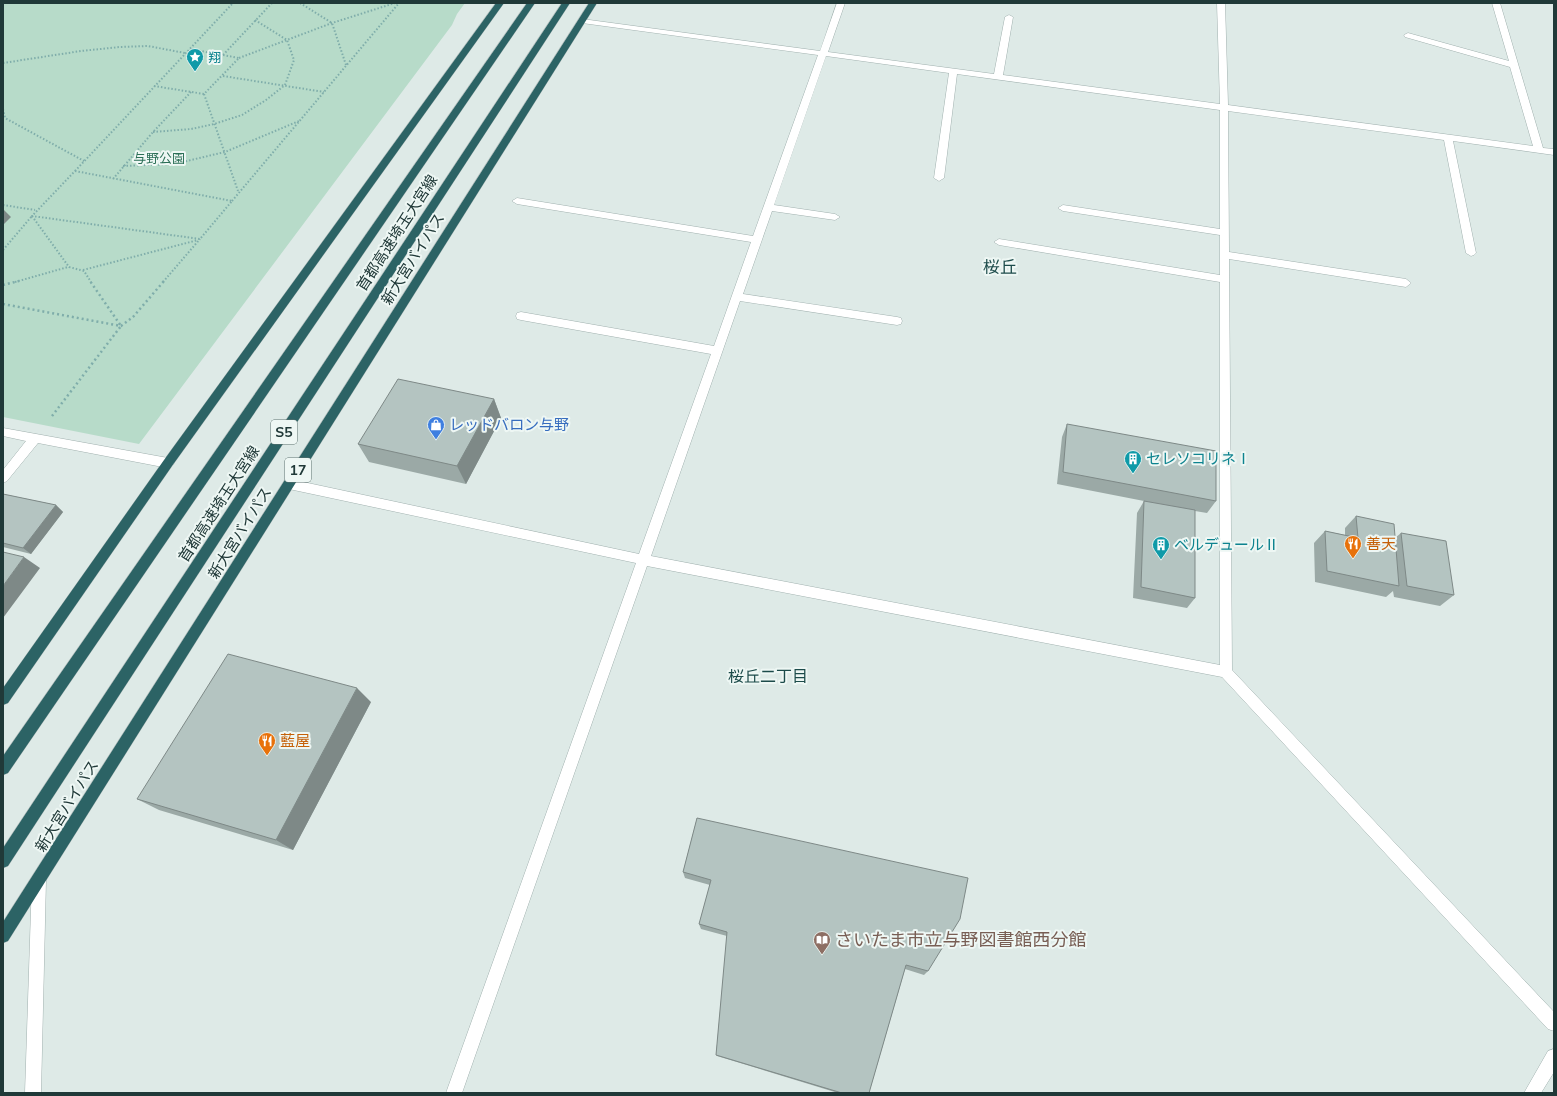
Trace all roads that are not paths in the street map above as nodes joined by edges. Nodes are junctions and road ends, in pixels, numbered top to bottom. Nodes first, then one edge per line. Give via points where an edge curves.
1 (500, 3) edge
2 (530, 3) edge
3 (566, 3) edge
4 (593, 3) edge
5 (841, 3) edge
6 (1221, 3) edge
7 (1496, 3) edge
8 (1009, 17) dead end
9 (582, 21) junction
10 (1408, 35) dead end
11 (823, 53) junction
12 (1514, 64) junction
13 (953, 71) junction
14 (998, 77) junction
15 (1224, 106) junction
16 (1448, 137) junction
17 (1539, 150) junction
18 (1554, 152) edge
19 (939, 178) dead end
20 (517, 201) dead end
21 (768, 207) junction
22 (1063, 208) dead end
23 (835, 217) dead end
24 (1225, 233) junction
25 (757, 240) junction
26 (999, 242) dead end
27 (1471, 253) dead end
28 (1225, 255) junction
29 (1225, 279) junction
30 (1406, 283) dead end
31 (738, 297) junction
32 (521, 316) dead end
33 (897, 320) dead end
34 (718, 351) junction
35 (3, 432) edge
36 (35, 438) junction
37 (168, 463) junction
38 (3, 478) edge
39 (289, 484) junction
40 (644, 560) junction
41 (1226, 672) junction
42 (3, 699) edge
43 (3, 768) edge
44 (3, 861) edge
45 (39, 879) junction
46 (3, 936) edge
47 (1554, 1023) edge
48 (1554, 1057) edge
49 (33, 1093) edge
50 (454, 1093) edge
51 (1532, 1093) edge

1 - 37 highway
2 - 43 highway, 首都高速埼玉大宮線
3 - 44 highway, 首都高速埼玉大宮線 / S5
4 - 9 highway, 新大宮バイパス / 17
5 - 11 street
6 - 15 street
7 - 12 street
8 - 14 street
9 - 11 street
9 - 39 highway, 新大宮バイパス / 17
10 - 12 street
11 - 13 street
11 - 21 street
12 - 17 street
13 - 14 street
13 - 19 street
14 - 15 street
15 - 16 street
15 - 24 street
16 - 17 street
16 - 27 street
17 - 18 street
20 - 25 street
21 - 23 street
21 - 25 street
22 - 24 street
24 - 28 street
25 - 31 street
26 - 29 street
28 - 29 street
28 - 30 street
29 - 41 street
31 - 33 street
31 - 34 street
32 - 34 street
34 - 40 street
35 - 36 street
36 - 37 street
36 - 38 street
37 - 42 highway
39 - 40 street
39 - 45 highway, 新大宮バイパス / 17
40 - 41 street
40 - 50 street
41 - 47 street
45 - 46 highway, 新大宮バイパス / 17
45 - 49 street
48 - 51 street

